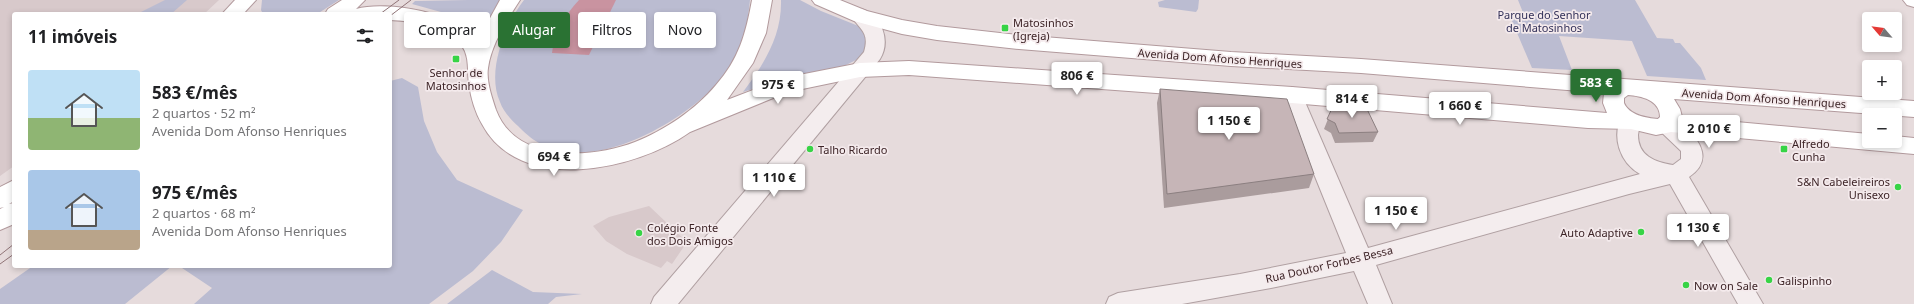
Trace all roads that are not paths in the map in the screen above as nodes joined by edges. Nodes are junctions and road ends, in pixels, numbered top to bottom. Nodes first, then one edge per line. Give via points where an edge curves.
1 (355, 0) edge
2 (510, 0) edge
3 (762, 0) edge
4 (822, 0) edge
5 (850, 9) edge
6 (338, 12) edge
7 (392, 13) edge
8 (1288, 63) junction
9 (860, 70) junction
10 (478, 71) junction
11 (1631, 88) junction
12 (1292, 95) junction
13 (1914, 109) edge
14 (1630, 122) junction
15 (690, 124) junction
16 (1668, 124) junction
17 (1914, 146) edge
18 (1676, 174) junction
19 (12, 190) edge
20 (0, 199) edge
21 (12, 213) edge
22 (0, 221) edge
23 (1361, 259) junction
24 (1225, 296) edge
25 (663, 304) edge
26 (1118, 304) edge
27 (1380, 304) edge
28 (1751, 304) edge

1 - 6 main road
2 - 10 main road via 498,16 485,43
3 - 15 main road via 756,37 742,67 733,80
4 - 5 main road, Avenida Dom Afonso Henriques
5 - 8 main road, Avenida Dom Afonso Henriques via 908,28 954,36
5 - 9 street via 873,28 876,39 872,54
7 - 10 main road via 434,20 453,28 469,41 477,58
8 - 11 main road, Avenida Dom Afonso Henriques via 1361,66
8 - 12 main road
9 - 12 main road via 909,68
9 - 15 main road via 784,85
9 - 25 street
10 - 15 main road via 482,101 489,120 499,134 515,148 537,157 559,161 618,157 643,148
11 - 13 main road, Avenida Dom Afonso Henriques
11 - 14 main road via 1614,94 1612,99 1617,111
11 - 16 main road, Avenida Dom Afonso Henriques via 1656,95 1669,107 1672,114
12 - 14 main road
12 - 23 street
14 - 16 main road via 1655,128
14 - 18 street via 1626,138 1630,150 1638,160 1650,168
16 - 17 main road
16 - 18 street via 1684,139 1692,152 1691,161 1686,168
18 - 23 street, Rua Doutor Forbes Bessa via 1630,184
18 - 28 street
19 - 20 main road
21 - 22 main road
23 - 24 street, Rua Doutor Forbes Bessa
23 - 27 street
24 - 26 street, Rua Doutor Forbes Bessa

